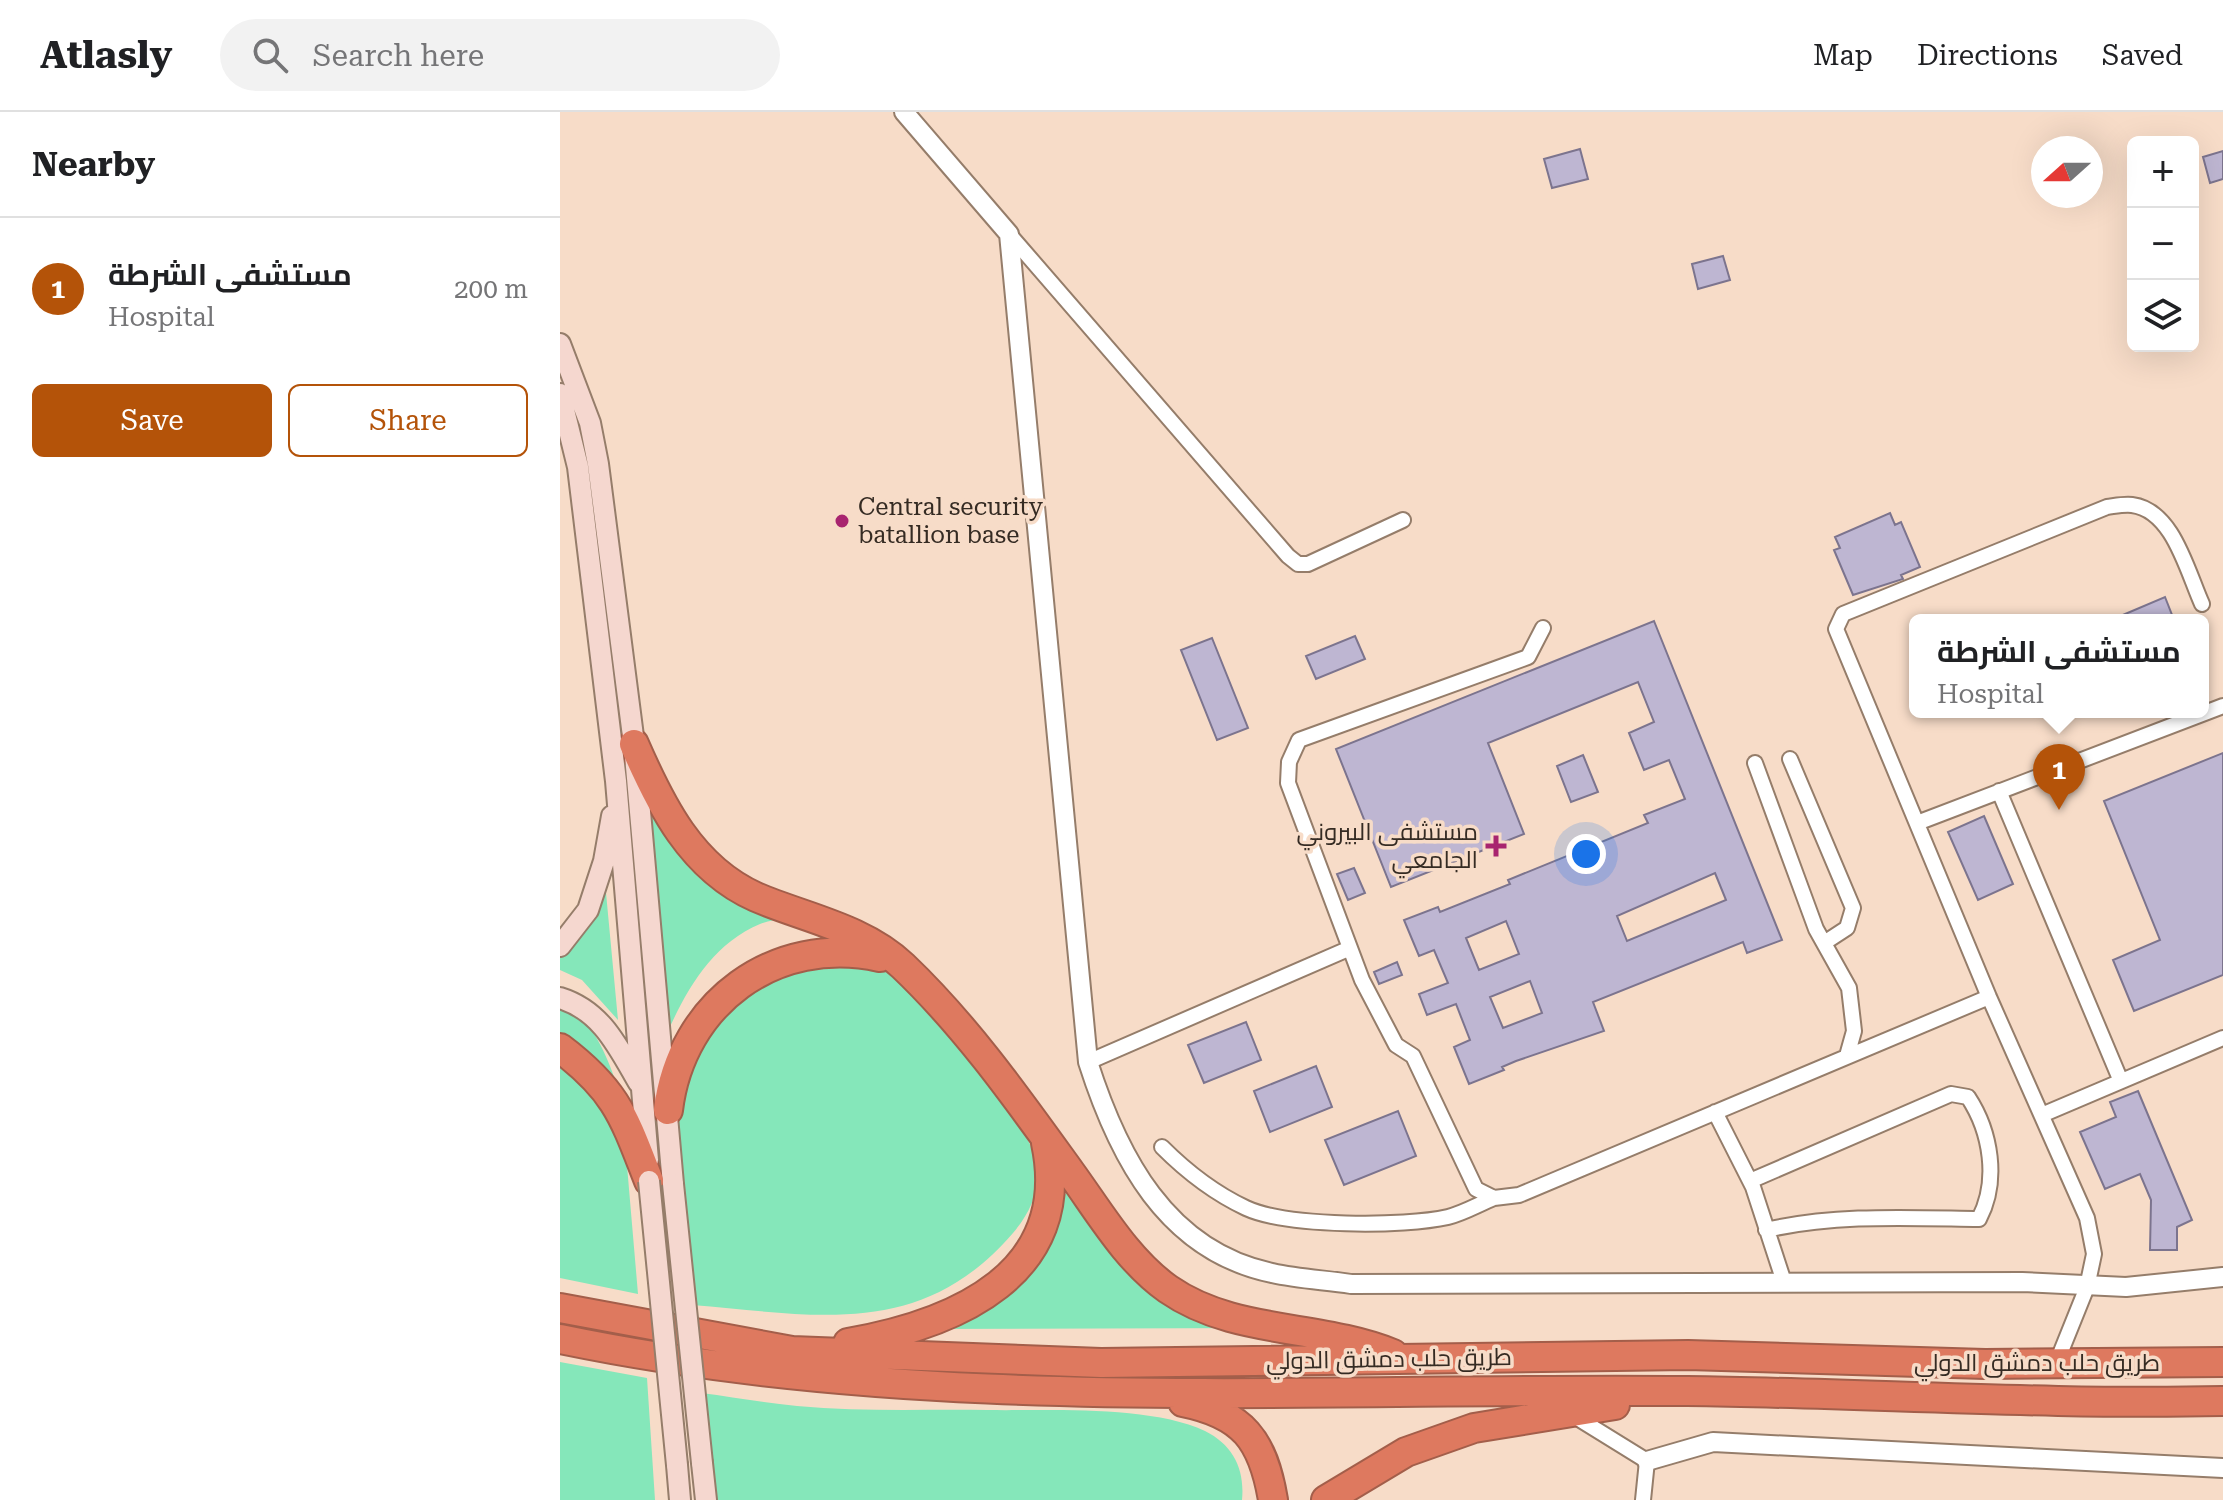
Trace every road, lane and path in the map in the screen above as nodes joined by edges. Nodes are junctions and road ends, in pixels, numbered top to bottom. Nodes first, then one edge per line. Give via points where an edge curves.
1 (904, 112) edge
2 (1009, 234) junction
3 (560, 344) edge
4 (560, 394) edge
5 (1403, 520) dead end
6 (2202, 604) dead end
7 (1543, 628) dead end
8 (2191, 718) edge
9 (634, 744) junction
10 (1790, 759) dead end
11 (1755, 763) dead end
12 (616, 781) junction
13 (1999, 791) junction
14 (1917, 823) junction
15 (1824, 943) junction
16 (560, 946) edge
17 (1348, 949) junction
18 (900, 963) junction
19 (1989, 997) junction
20 (560, 998) edge
21 (2223, 1038) edge
22 (560, 1048) edge
23 (1847, 1056) junction
24 (1088, 1062) junction
25 (2120, 1079) junction
26 (643, 1090) junction
27 (668, 1110) junction
28 (1715, 1112) junction
29 (2044, 1114) junction
30 (1045, 1137) junction
31 (1162, 1147) dead end
32 (1750, 1181) junction
33 (661, 1182) junction
34 (1494, 1198) junction
35 (1766, 1230) junction
36 (2223, 1277) edge
37 (1784, 1282) junction
38 (2087, 1287) junction
39 (560, 1308) edge
40 (560, 1339) edge
41 (792, 1351) junction
42 (1405, 1359) junction
43 (2223, 1362) edge
44 (2056, 1364) junction
45 (1123, 1390) junction
46 (1686, 1391) junction
47 (2223, 1401) edge
48 (1571, 1414) junction
49 (1647, 1461) junction
50 (2223, 1468) edge
51 (680, 1500) edge
52 (706, 1500) edge
53 (1273, 1500) edge
54 (1326, 1500) edge
55 (1643, 1500) edge

1 - 2 street
2 - 5 street via 1298,564
2 - 24 street
3 - 9 main road via 590,423 598,464
4 - 12 main road via 578,467
6 - 14 street via 2170,534 2154,512 2132,504 2107,507 1843,614 1836,629
7 - 17 street via 1528,657 1299,740 1289,762 1288,783
8 - 13 street
9 - 18 highway via 661,806 712,866 755,896 842,929
9 - 27 main road
10 - 15 street via 1853,908 1847,928
11 - 15 street
12 - 16 main road via 604,861 588,910
12 - 26 main road
13 - 14 street
13 - 25 street
14 - 19 street
15 - 23 street via 1849,988 1854,1031
17 - 24 street
17 - 34 street via 1396,1045 1413,1056 1476,1189
18 - 27 highway via 826,952 755,973 725,995 695,1030 675,1073
18 - 30 highway via 977,1046
19 - 23 street
19 - 29 street
20 - 26 main road via 588,1011 612,1036
21 - 25 street
22 - 33 highway via 597,1078 622,1110
23 - 28 street
24 - 37 street via 1108,1123 1132,1170 1167,1213 1208,1248 1270,1273 1351,1284
25 - 29 street
26 - 33 main road
27 - 33 main road
28 - 32 street
28 - 34 street via 1519,1195
29 - 38 street via 2087,1218 2094,1254
30 - 41 highway via 1053,1176 1048,1211 1033,1246 1010,1276 944,1317 856,1342
30 - 42 highway via 1134,1259 1183,1299 1235,1320 1359,1340
31 - 34 street via 1212,1189 1250,1210 1287,1217 1374,1225 1450,1217
32 - 35 street
32 - 35 street via 1951,1094 1968,1097 1981,1116 1991,1161 1988,1202 1979,1219 1863,1218
33 - 51 main road, bridge
33 - 52 main road, bridge
35 - 37 street
36 - 38 street
37 - 38 street
38 - 44 street
39 - 41 highway, طريق حلب دمشق الدولي
40 - 45 highway, طريق حلب دمشق الدولي via 796,1377
41 - 42 highway, طريق حلب دمشق الدولي via 1101,1363
42 - 44 highway, طريق حلب دمشق الدولي via 1688,1355
43 - 44 highway, طريق حلب دمشق الدولي
45 - 46 highway, طريق حلب دمشق الدولي
45 - 53 highway via 1217,1409 1254,1437 1268,1469
46 - 47 highway, طريق حلب دمشق الدولي via 2112,1403
46 - 48 highway
48 - 49 street
48 - 54 highway via 1461,1433 1406,1452
49 - 50 street via 1713,1442
49 - 55 street

